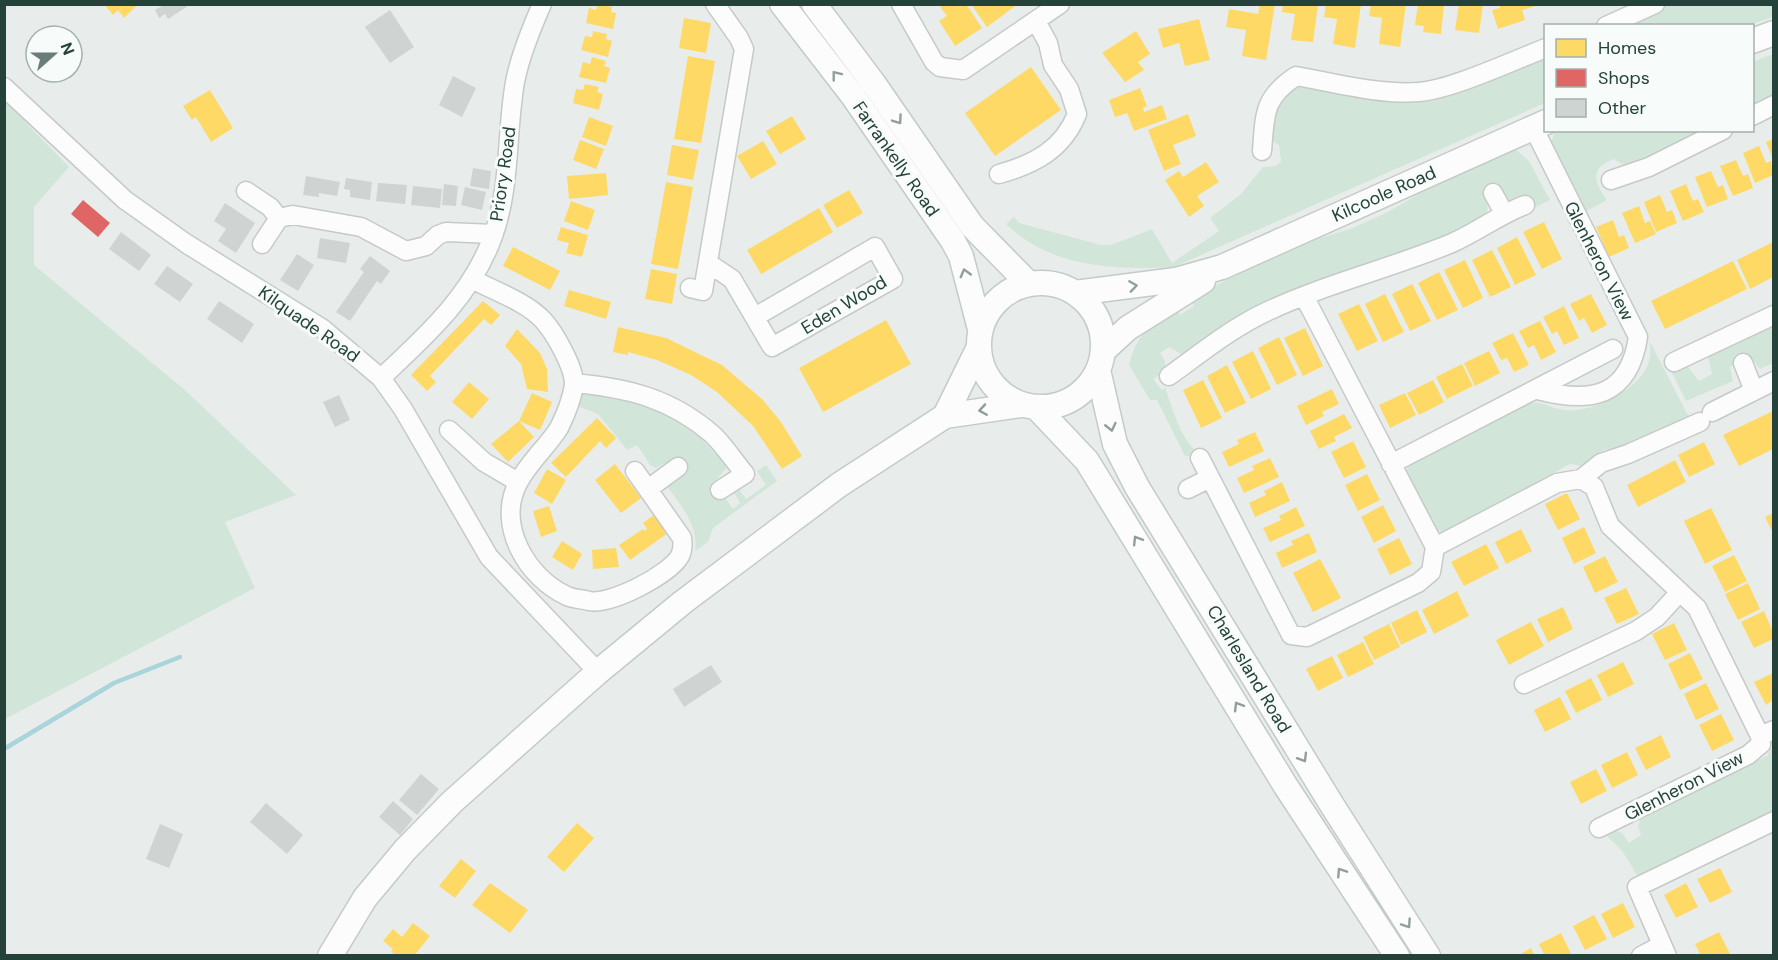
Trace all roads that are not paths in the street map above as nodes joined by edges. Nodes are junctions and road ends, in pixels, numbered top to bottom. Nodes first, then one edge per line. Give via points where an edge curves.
1 (542, 4) edge
2 (715, 4) edge
3 (782, 4) edge
4 (814, 4) edge
5 (901, 4) edge
6 (1060, 4) edge
7 (1656, 4) edge
8 (1036, 21) junction
9 (1611, 24) edge
10 (1773, 33) edge
11 (1754, 40) edge
12 (1544, 48) edge
13 (4, 87) edge
14 (1773, 105) edge
15 (1754, 115) edge
16 (1539, 124) edge
17 (1719, 132) edge
18 (1262, 151) dead end
19 (999, 174) dead end
20 (1611, 180) dead end
21 (246, 190) dead end
22 (1493, 193) dead end
23 (1525, 205) dead end
24 (1504, 213) junction
25 (279, 218) junction
26 (494, 234) junction
27 (262, 244) dead end
28 (708, 263) junction
29 (1222, 267) junction
30 (472, 279) junction
31 (1028, 283) junction
32 (690, 288) dead end
33 (1075, 293) junction
34 (1304, 296) junction
35 (1773, 315) edge
36 (755, 317) junction
37 (979, 339) junction
38 (1613, 349) dead end
39 (1101, 360) junction
40 (1674, 362) dead end
41 (1743, 363) dead end
42 (1169, 376) dead end
43 (381, 378) junction
44 (1773, 381) edge
45 (574, 383) junction
46 (1538, 390) junction
47 (1754, 391) junction
48 (1029, 406) junction
49 (945, 416) junction
50 (449, 430) dead end
51 (1200, 458) dead end
52 (1391, 464) junction
53 (678, 467) dead end
54 (635, 471) dead end
55 (1210, 478) junction
56 (1581, 479) junction
57 (518, 483) junction
58 (648, 489) junction
59 (1188, 489) dead end
60 (720, 490) dead end
61 (1435, 547) junction
62 (1679, 593) junction
63 (598, 672) junction
64 (1524, 684) dead end
65 (1767, 733) edge
66 (1773, 821) edge
67 (1599, 828) dead end
68 (1664, 950) edge
69 (334, 954) edge
70 (1397, 956) edge
71 (1428, 956) edge
72 (1641, 956) edge

1 - 26 street, Priory Road via 515,82 503,197
2 - 28 street via 744,49
37 -> 3 main road, Farrankelly Road via 961,256 953,241
4 -> 31 main road, Farrankelly Road via 972,226
5 - 8 street via 934,62 940,67 963,70
6 - 8 street
7 - 9 street
8 - 19 street via 1077,114 1070,133 1051,152
10 - 11 main road
12 - 18 street via 1443,87 1419,92 1370,89 1296,76 1283,85 1266,107
13 - 43 street, Kilquade Road via 124,200 323,329
14 - 15 street
16 - 29 main road, Kilcoole Road
16 - 46 street, Glenheron View via 1638,337 1635,359 1620,381 1595,395 1568,398
17 - 20 street via 1649,167
21 - 25 street
22 - 24 street
23 - 24 street
24 - 34 street via 1455,241
25 - 26 street via 293,215 361,227 406,251 426,246 446,232
25 - 27 street
26 - 30 street, Priory Road
28 - 32 street via 704,291
28 - 36 street, Eden Wood via 732,279
33 -> 29 main road via 1176,280
29 - 39 main road via 1128,328
30 - 43 street, Priory Road via 441,321
30 - 45 street via 542,319 561,344
31 - 33 main road via 1061,285
31 - 37 main road via 997,299 987,313
33 - 39 main road via 1097,318 1102,334
34 - 42 street via 1267,311
34 - 52 street
35 - 40 street
36 - 36 street, Eden Wood via 875,247 893,279 772,347
37 - 48 main road via 982,369 993,386 1006,397
37 - 49 main road
38 - 46 street, Glenheron View
39 - 48 main road via 1088,386 1074,398 1056,406
39 -> 71 main road, Charlesland Road via 1115,444 1137,487
41 - 47 street
43 - 63 street, Kilquade Road via 403,408 489,557
44 - 47 street
45 - 57 street via 560,426
45 - 60 street via 613,386 648,396 680,411 713,435 745,474
46 - 52 street, Glenheron View
47 - 56 street via 1628,454 1601,463
48 -> 49 main road
70 -> 48 main road, Charlesland Road via 1285,785 1087,461
49 - 63 main road via 839,485 683,602
50 - 57 street via 484,462
51 - 55 street
52 - 61 street
53 - 58 street
54 - 58 street
55 - 59 street
55 - 61 street via 1291,635 1307,637 1418,583 1431,572
56 - 61 street via 1557,483
56 - 62 street, Glenheron View via 1594,488 1610,526
57 - 58 street via 510,507 514,534 525,561 544,582 568,596 594,602 622,596 679,559 682,538
62 - 64 street via 1657,617 1636,631
62 - 65 street, Glenheron View via 1697,608
63 - 69 main road via 452,802 405,850 365,898
65 - 67 street, Glenheron View via 1748,755 1626,825
66 - 68 street via 1637,887
68 - 72 street

